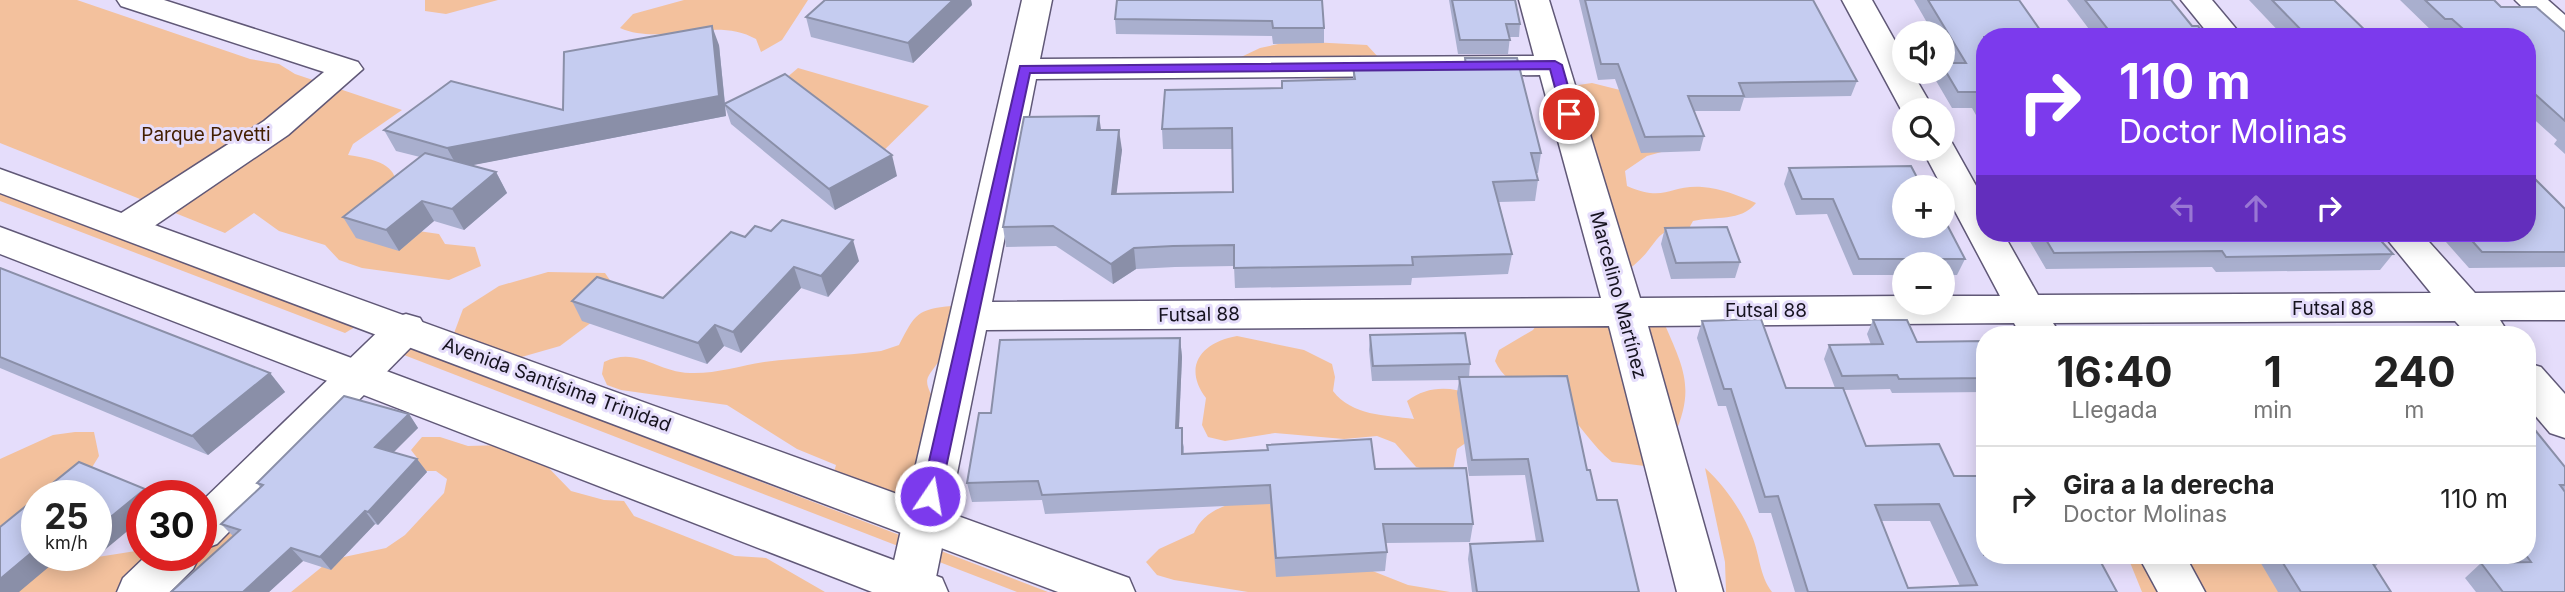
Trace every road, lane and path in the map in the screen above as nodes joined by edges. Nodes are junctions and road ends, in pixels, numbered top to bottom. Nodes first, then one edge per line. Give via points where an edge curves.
1 (1037, 0) edge
2 (1535, 0) edge
3 (1857, 0) edge
4 (2196, 0) edge
5 (2530, 0) edge
6 (157, 3) edge
7 (2220, 28) edge
8 (2565, 31) edge
9 (1555, 65) junction
10 (1024, 69) junction
11 (1910, 98) edge
12 (1945, 161) edge
13 (0, 180) edge
14 (1976, 218) edge
15 (128, 226) junction
16 (0, 240) edge
17 (1989, 242) edge
18 (2408, 242) edge
19 (2565, 306) edge
20 (1624, 310) junction
21 (968, 316) junction
22 (2478, 321) edge
23 (2034, 322) edge
24 (406, 328) junction
25 (357, 377) junction
26 (2536, 388) edge
27 (2565, 422) edge
28 (217, 515) edge
29 (925, 522) junction
30 (2166, 564) edge
31 (161, 571) edge
32 (918, 589) edge
33 (140, 592) edge
34 (1112, 592) edge
35 (1700, 592) edge
36 (2182, 592) edge

1 - 10 street
2 - 9 street, Marcelino Martínez
3 - 11 street
4 - 7 street
5 - 8 street
6 - 15 street via 347,69 276,128
9 - 10 street
9 - 20 street, Marcelino Martínez
10 - 21 street
12 - 14 street
13 - 15 street, Avenida Santísima Trinidad
15 - 24 street, Avenida Santísima Trinidad
16 - 25 street
17 - 23 street
18 - 22 street
19 - 22 street, Futsal 88
20 - 21 street, Futsal 88
20 - 23 street, Futsal 88
20 - 35 street, Marcelino Martínez
21 - 29 street
22 - 23 street, Futsal 88
24 - 25 street
24 - 29 street, Avenida Santísima Trinidad
25 - 28 street
25 - 32 street
26 - 27 street
29 - 32 street
29 - 34 street, Avenida Santísima Trinidad
30 - 36 street
31 - 33 street

